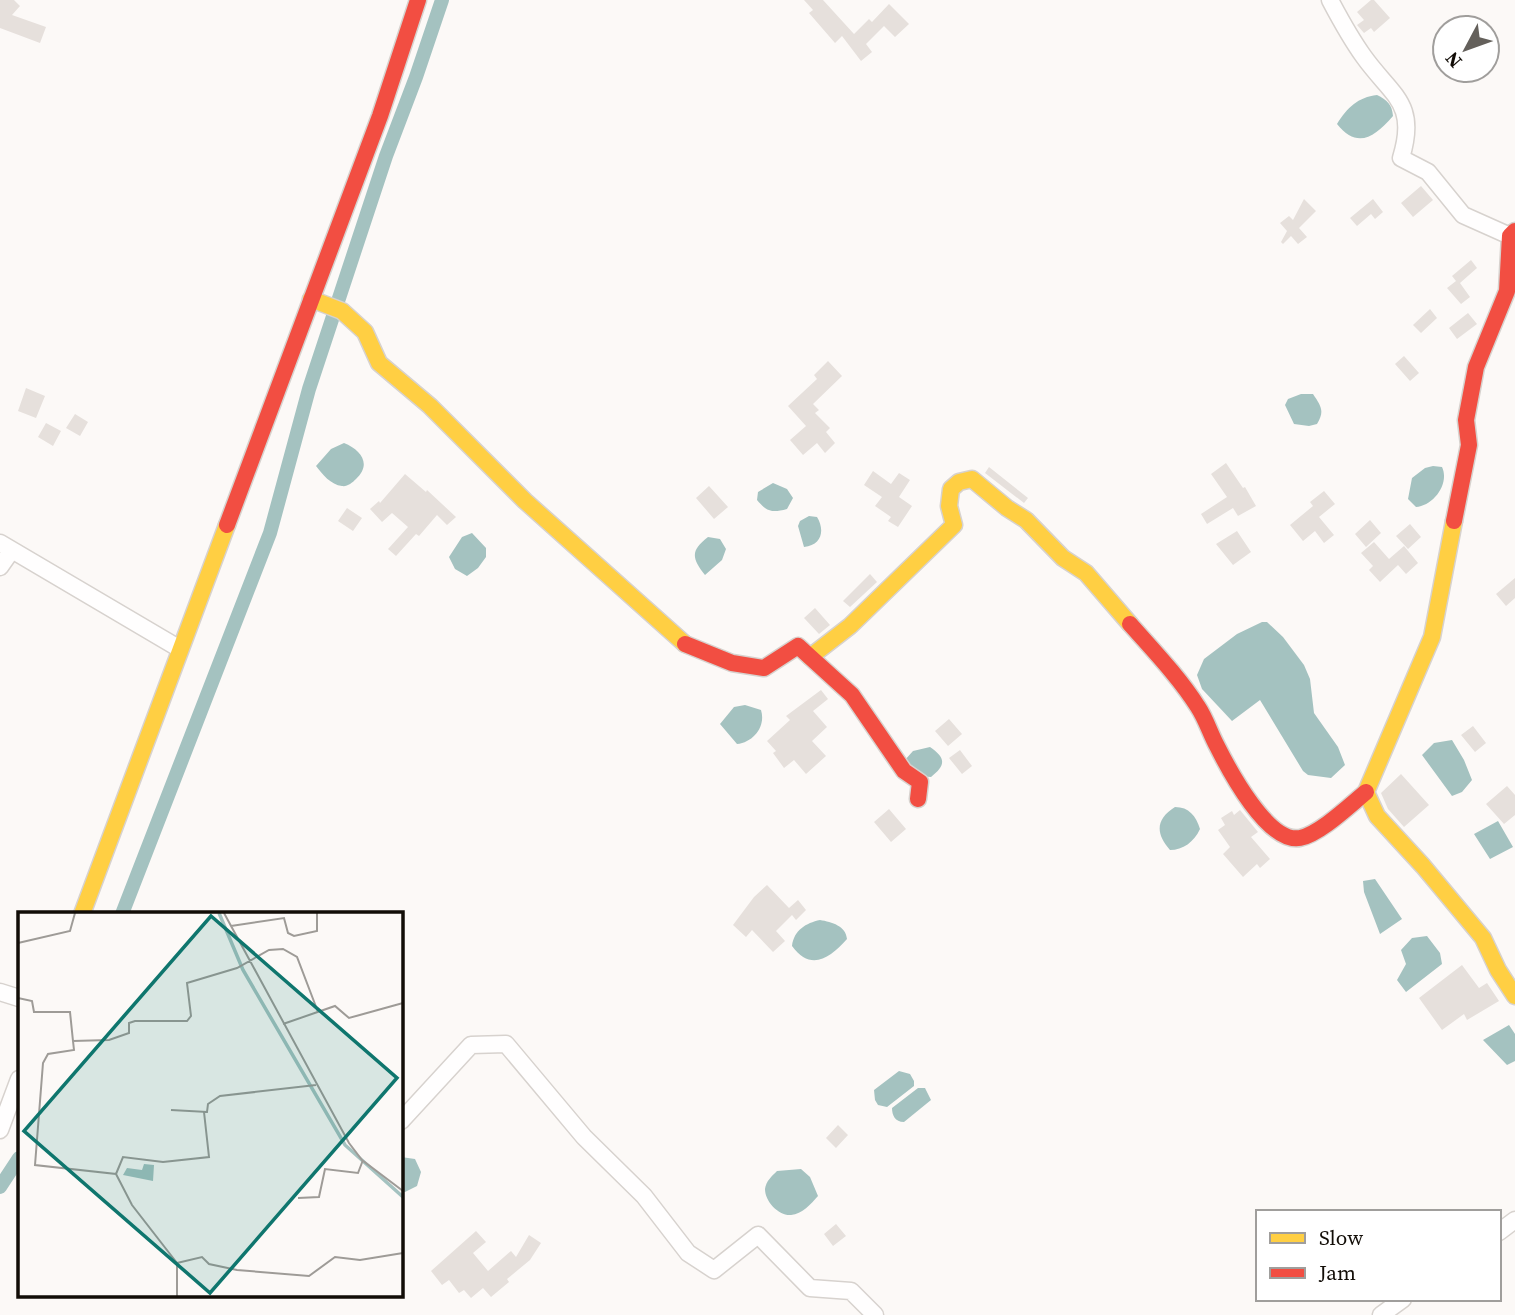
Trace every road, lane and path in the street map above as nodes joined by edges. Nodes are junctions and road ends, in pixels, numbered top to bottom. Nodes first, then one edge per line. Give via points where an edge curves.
1 (418, 0) edge
2 (1330, 0) edge
3 (1513, 234) edge
4 (315, 299) junction
5 (6, 546) edge
6 (0, 567) edge
7 (180, 649) junction
8 (810, 657) junction
9 (1366, 792) junction
10 (918, 799) dead end
11 (83, 912) edge
12 (0, 992) edge
13 (1515, 996) edge
14 (18, 998) edge
15 (18, 1082) edge
16 (402, 1120) edge
17 (0, 1130) edge
18 (1400, 1301) edge
19 (875, 1315) edge
20 (1381, 1315) edge

1 - 4 street
2 - 3 street via 1365,59 1402,105 1408,134 1401,158 1429,172 1463,215
3 - 9 street via 1507,290 1476,367 1466,419 1469,445 1434,629
4 - 7 street
4 - 8 street via 342,311 365,332 379,363 430,405 525,501 690,646 732,663 764,668 799,646
5 - 6 street
5 - 7 street
7 - 11 street
8 - 9 street via 850,626 954,525 951,489 972,479 1086,573 1153,650 1199,708 1243,792 1273,829 1298,838 1330,822
8 - 10 street via 852,695 904,771 920,782
9 - 13 street via 1377,816 1483,938
12 - 14 street
15 - 17 street
16 - 19 street via 471,1045 506,1044 584,1138 644,1196 688,1253 714,1270 758,1234 810,1288 851,1291
18 - 20 street

